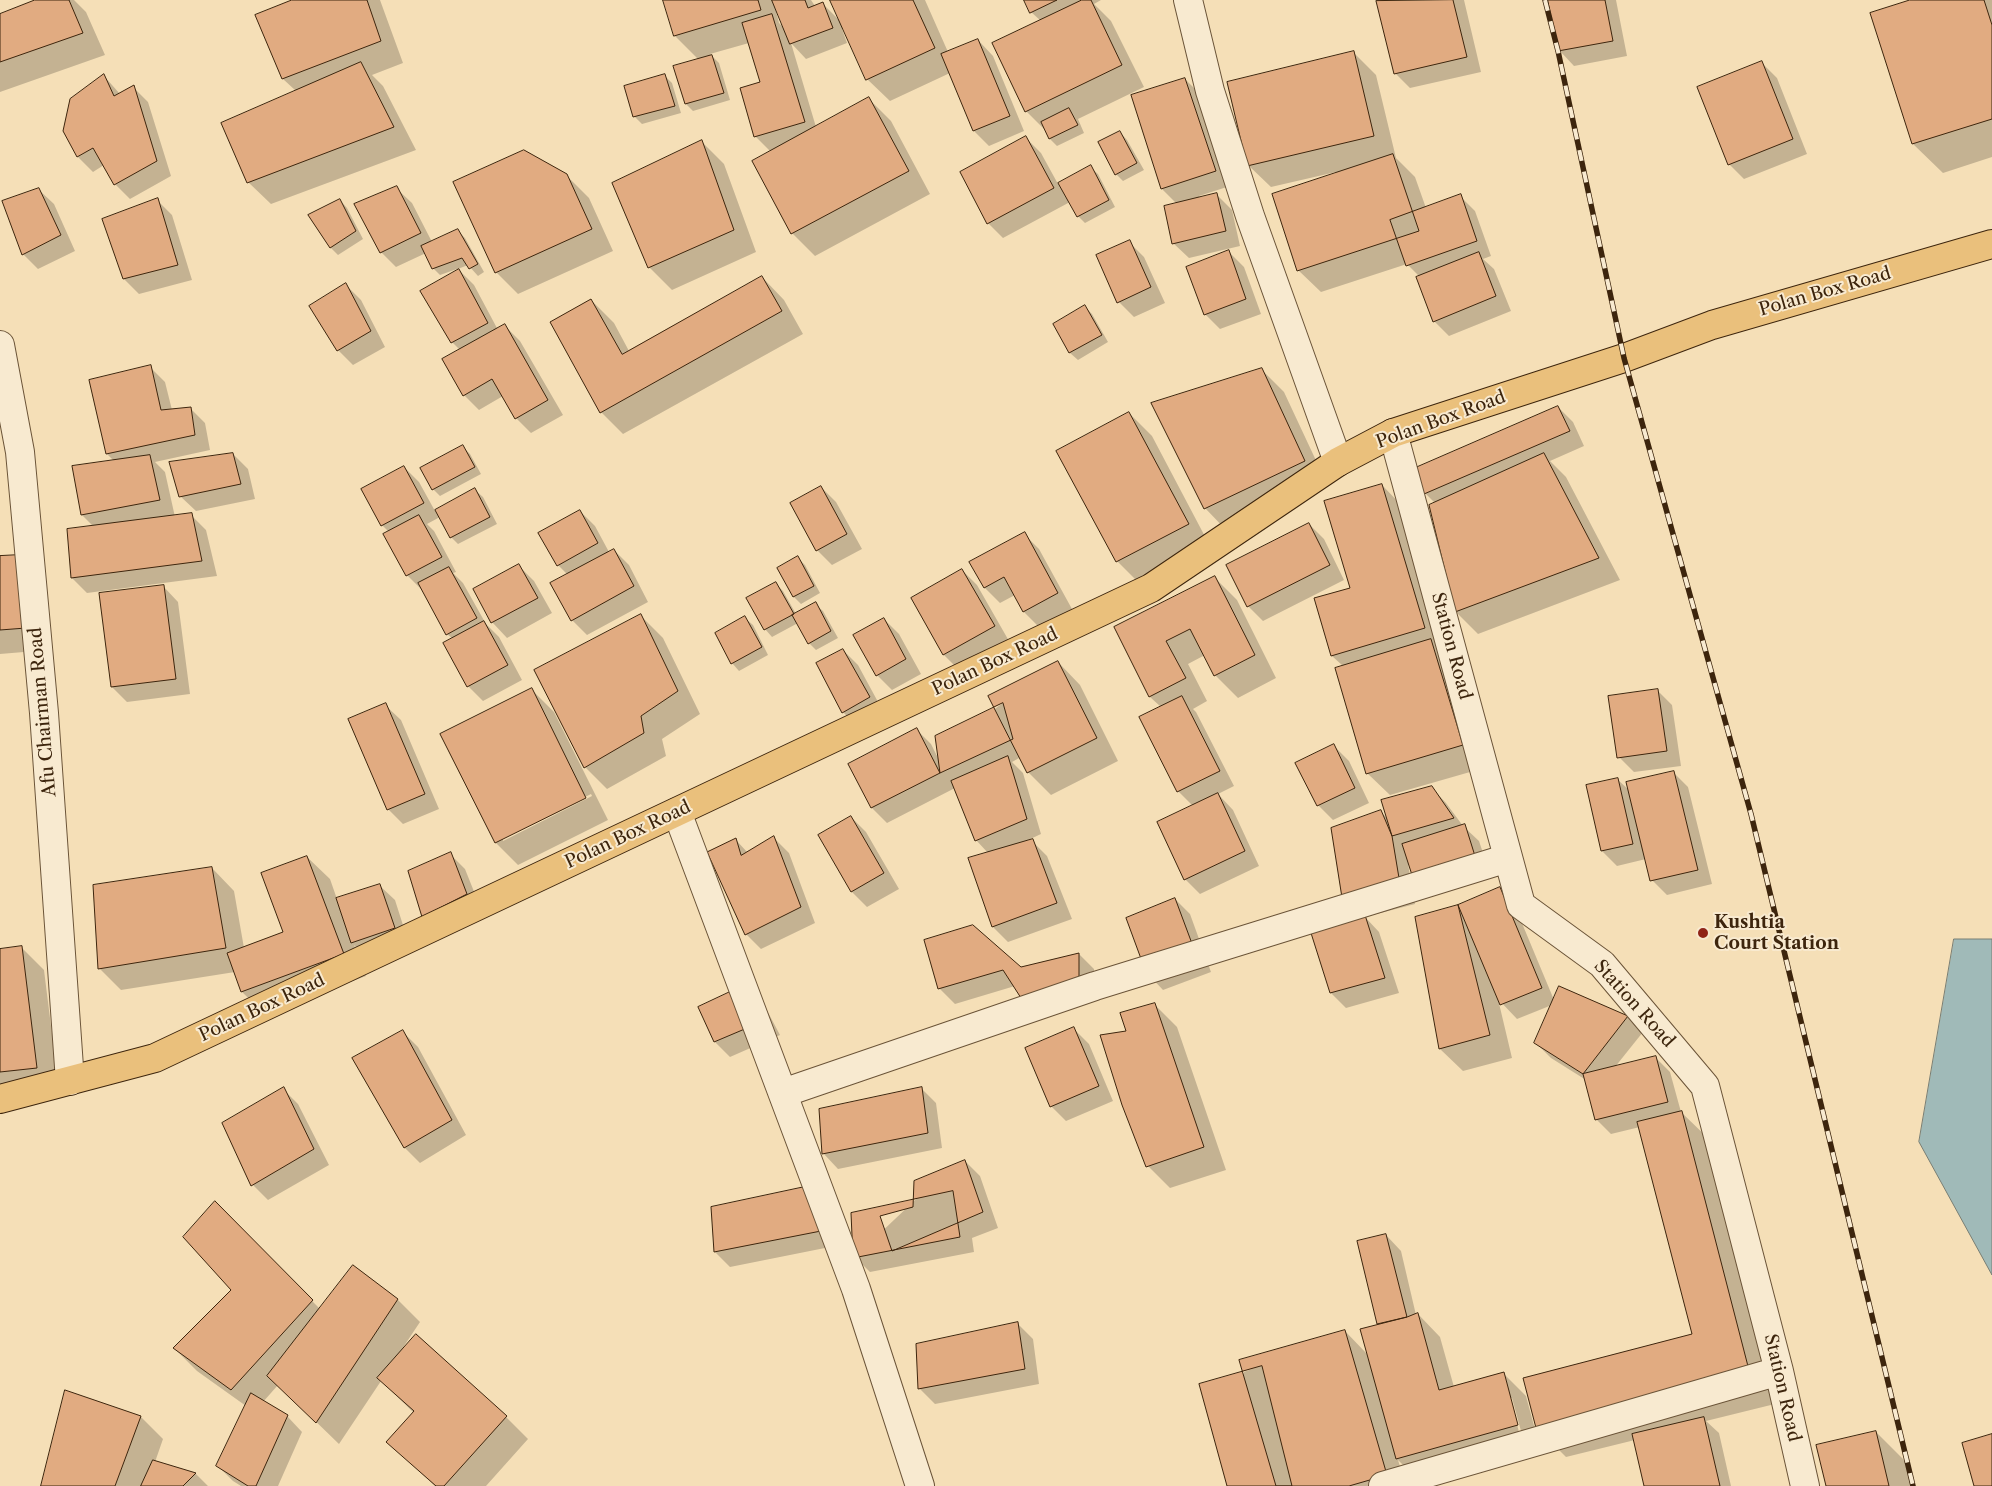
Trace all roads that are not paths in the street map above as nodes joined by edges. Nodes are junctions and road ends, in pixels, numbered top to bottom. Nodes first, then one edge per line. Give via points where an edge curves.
1 (1188, 0) edge
2 (1992, 244) edge
3 (0, 345) edge
4 (1393, 433) junction
5 (1338, 462) junction
6 (678, 812) junction
7 (1508, 858) junction
8 (70, 1081) junction
9 (783, 1093) junction
10 (0, 1099) edge
11 (1779, 1371) junction
12 (920, 1486) edge
13 (1383, 1486) edge
14 (1805, 1486) edge

1 - 5 street via 1210,91 1250,216
2 - 4 main road, Polan Box Road via 1712,325 1624,358
3 - 8 street, Afu Chairman Road via 22,471 44,713
4 - 5 main road, Polan Box Road
4 - 7 street, Station Road
5 - 6 main road, Polan Box Road via 1151,588
6 - 8 main road, Polan Box Road via 155,1058
6 - 9 street
7 - 9 street via 1095,986
7 - 11 street, Station Road via 1521,905 1602,964 1704,1086
8 - 10 main road, Polan Box Road
9 - 12 street via 856,1289
11 - 13 street
11 - 14 street, Station Road

